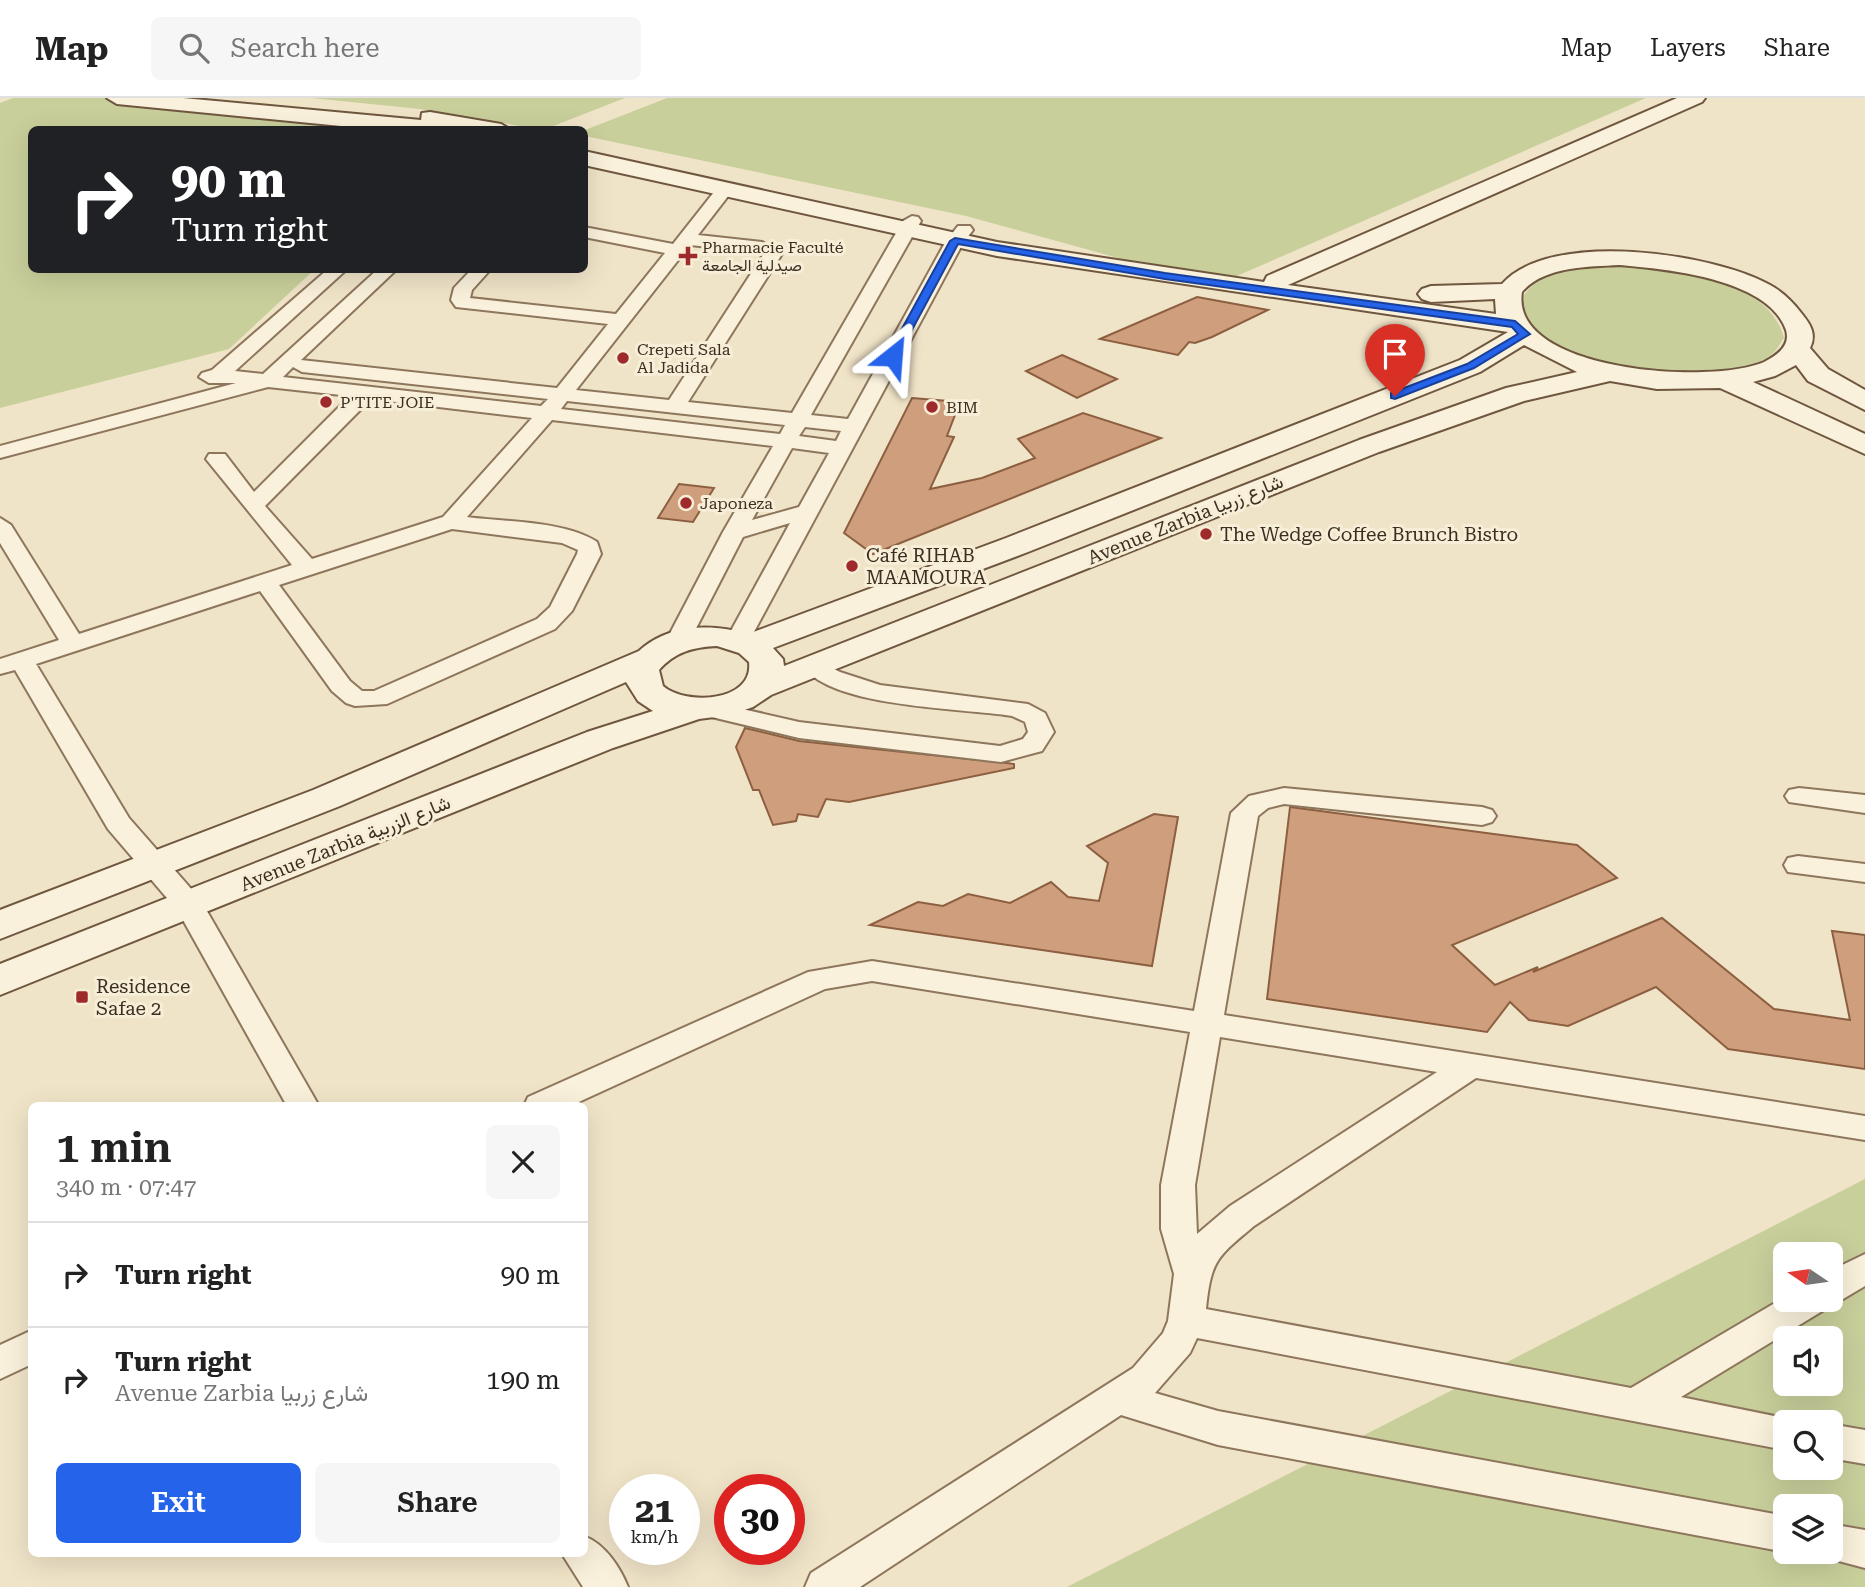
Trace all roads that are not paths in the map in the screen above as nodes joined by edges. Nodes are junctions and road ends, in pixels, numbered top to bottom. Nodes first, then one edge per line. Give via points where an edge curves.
1 (117, 98) edge
2 (198, 98) edge
3 (1695, 98) edge
4 (413, 126) edge
5 (476, 126) edge
6 (588, 149) edge
7 (588, 159) edge
8 (724, 191) junction
9 (909, 225) junction
10 (588, 232) edge
11 (959, 236) junction
12 (681, 244) junction
13 (334, 273) edge
14 (384, 273) edge
15 (478, 273) edge
16 (1276, 281) junction
17 (1510, 291) junction
18 (620, 320) junction
19 (1520, 329) junction
20 (1797, 349) junction
21 (238, 358) junction
22 (287, 365) junction
23 (1614, 372) junction
24 (219, 374) junction
25 (1725, 380) junction
26 (267, 381) junction
27 (365, 393) junction
28 (561, 394) junction
29 (1865, 402) edge
30 (675, 406) junction
31 (547, 413) junction
32 (797, 419) junction
33 (856, 426) junction
34 (0, 433) edge
35 (785, 441) junction
36 (1865, 445) edge
37 (844, 448) junction
38 (0, 452) edge
39 (217, 459) dead end
40 (253, 506) junction
41 (810, 511) junction
42 (451, 522) junction
43 (0, 525) edge
44 (734, 532) junction
45 (306, 567) junction
46 (264, 580) junction
47 (744, 642) junction
48 (74, 643) junction
49 (663, 650) junction
50 (10, 663) edge
51 (815, 666) junction
52 (762, 687) junction
53 (700, 709) junction
54 (1799, 796) dead end
55 (1865, 804) edge
56 (1482, 816) dead end
57 (1798, 865) dead end
58 (158, 866) junction
59 (1865, 873) edge
60 (190, 906) junction
61 (0, 925) edge
62 (0, 980) edge
63 (1206, 1026) junction
64 (1469, 1067) junction
65 (301, 1102) edge
66 (549, 1102) edge
67 (1865, 1128) edge
68 (1865, 1268) edge
69 (1192, 1274) junction
70 (1843, 1281) edge
71 (1791, 1312) edge
72 (1185, 1321) junction
73 (1118, 1398) junction
74 (1635, 1405) junction
75 (1773, 1431) edge
76 (1843, 1443) edge
77 (1865, 1447) edge
78 (1773, 1532) edge
79 (1843, 1545) edge
80 (1865, 1549) edge
81 (584, 1557) edge
82 (608, 1587) edge
83 (825, 1587) edge

1 - 4 main road
2 - 5 main road via 422,117
3 - 16 main road
6 - 9 main road
7 - 8 main road
8 - 9 main road
8 - 12 street
9 - 11 main road
9 - 32 street
10 - 12 street
11 - 16 main road
11 - 19 main road via 1165,276
11 - 33 street
12 - 18 street
12 - 30 street via 756,246 773,254
13 - 21 street
14 - 22 street
15 - 18 street via 463,288 463,303
16 - 17 main road via 1417,293
17 - 19 main road via 1508,312
17 - 20 main road via 1524,276 1581,260 1660,261 1700,269 1765,293 1788,310 1799,330
18 - 28 street
19 - 23 main road via 1559,355
19 - 47 main road, Avenue Zarbia شارع زربيا via 1471,366 1017,545
20 - 25 main road via 1783,363
20 - 29 main road via 1818,375
21 - 22 street
21 - 24 street
22 - 26 street
22 - 28 street
23 - 25 main road via 1652,379
23 - 51 main road, Avenue Zarbia شارع زربيا via 1516,394 1369,446
24 - 26 street
24 - 34 street
25 - 36 main road
26 - 27 street
26 - 38 street
27 - 31 street
27 - 40 street
28 - 30 street
28 - 31 street
30 - 32 street
31 - 35 street
31 - 42 street
32 - 33 street
32 - 35 street
33 - 37 street
35 - 37 street
35 - 44 street
37 - 41 street
39 - 40 street
40 - 45 street
41 - 44 street
41 - 47 street
42 - 45 street
42 - 46 street via 577,539 589,547 589,554 560,611 546,624 390,696 366,700 348,693
43 - 48 street
44 - 49 street
45 - 46 street
46 - 48 street
47 - 49 main road via 719,636
47 - 52 main road via 762,653 768,664
48 - 50 street
49 - 53 main road via 642,670 647,691 673,706
49 - 58 main road via 534,710
50 - 58 street via 118,823
51 - 52 main road, Avenue Zarbia شارع زربيا
51 - 53 street via 832,680 858,688 1019,709 1036,718 1041,732 1033,745 1001,754 799,730
52 - 53 main road, Avenue Zarbia شارع الزربية via 739,702
53 - 60 main road, Avenue Zarbia شارع الزربية via 600,740
54 - 55 street
56 - 63 street via 1298,796 1270,798 1251,807 1242,820
57 - 59 street
58 - 60 street
58 - 61 main road
60 - 62 main road, Avenue Zarbia شارع الزربية
60 - 65 street
63 - 64 street
63 - 66 street via 891,973 854,971 804,985
63 - 69 street via 1176,1206
64 - 67 street
64 - 69 street via 1226,1227 1200,1256
68 - 70 street
69 - 72 street
71 - 74 street
72 - 73 street via 1163,1361
72 - 74 street
73 - 78 street via 1219,1428
73 - 83 street
74 - 75 street
76 - 77 street
79 - 80 street
81 - 82 street

